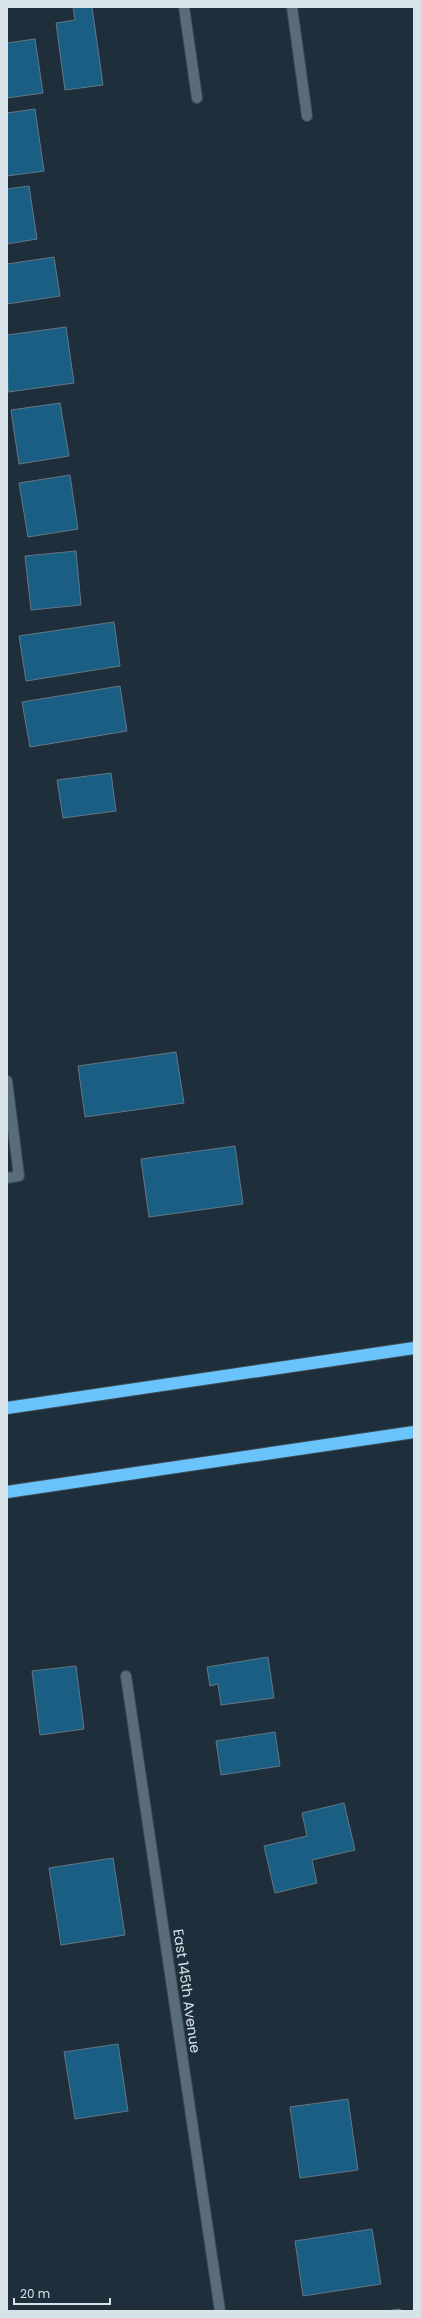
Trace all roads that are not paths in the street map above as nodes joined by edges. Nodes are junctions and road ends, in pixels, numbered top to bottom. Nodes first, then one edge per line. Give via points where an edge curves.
1 (184, 7) edge
2 (292, 7) edge
3 (197, 98) dead end
4 (307, 116) dead end
5 (7, 1081) edge
6 (7, 1178) edge
7 (414, 1348) edge
8 (7, 1408) edge
9 (414, 1432) edge
10 (7, 1492) edge
11 (126, 1676) dead end
12 (220, 2311) edge

1 - 3 street
2 - 4 street
5 - 6 street via 19,1176
7 - 8 highway
9 - 10 highway
11 - 12 street, East 145th Avenue

